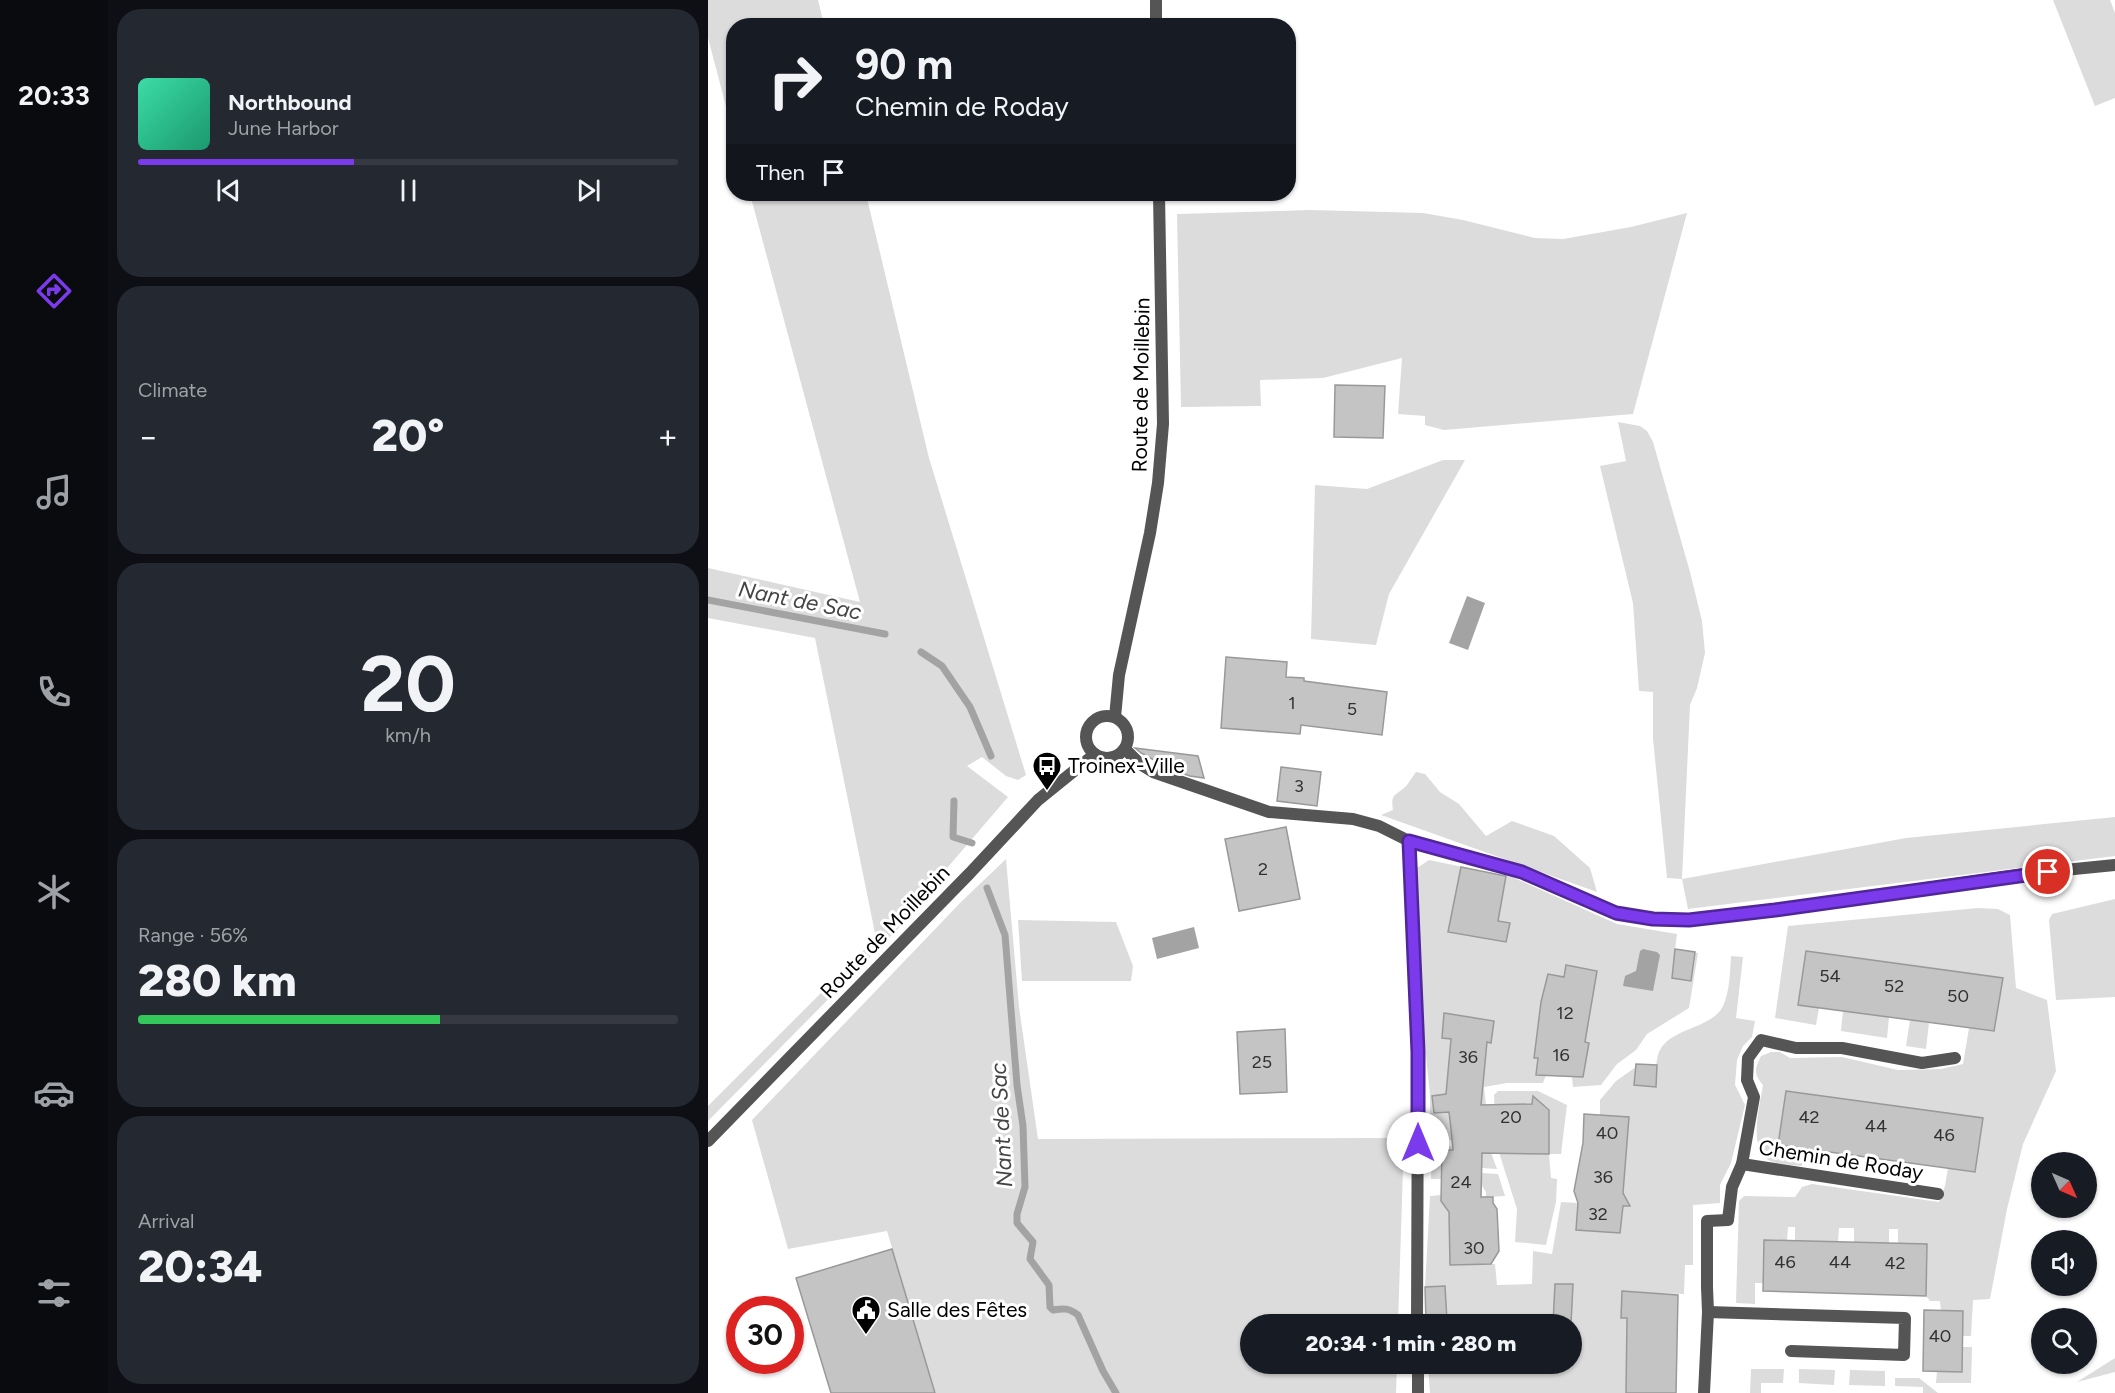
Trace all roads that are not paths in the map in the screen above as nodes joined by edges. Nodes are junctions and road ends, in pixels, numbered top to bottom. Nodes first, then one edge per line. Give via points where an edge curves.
1 (1156, 0) edge
2 (1156, 18) edge
3 (1159, 201) edge
4 (1115, 717) junction
5 (1125, 749) junction
6 (1095, 754) junction
7 (1409, 841) junction
8 (2115, 865) edge
9 (1955, 1058) dead end
10 (708, 1142) edge
11 (1742, 1164) junction
12 (1938, 1194) dead end
13 (1708, 1311) junction
14 (1417, 1314) edge
15 (1791, 1351) dead end
16 (1418, 1374) edge
17 (1418, 1393) edge
18 (1704, 1393) edge

1 - 2 street
3 - 4 street, Route de Moillebin via 1163,424 1158,483 1119,675
4 - 5 street via 1128,731
4 - 6 street via 1102,716 1089,726 1086,738
5 - 6 street via 1108,758
5 - 7 street via 1153,772 1269,812 1353,819
6 - 10 street, Route de Moillebin via 1038,800
7 - 8 street via 1522,872 1616,913 1653,919 1689,920 1775,910
7 - 14 street via 1418,1052
9 - 11 street, Chemin de Roday via 1922,1063 1842,1048 1796,1048 1761,1040 1748,1058 1747,1080 1754,1097
11 - 12 street, Chemin de Roday
11 - 13 street via 1732,1187 1728,1220 1707,1221
13 - 15 street via 1905,1318 1904,1355
13 - 18 street
16 - 17 street

